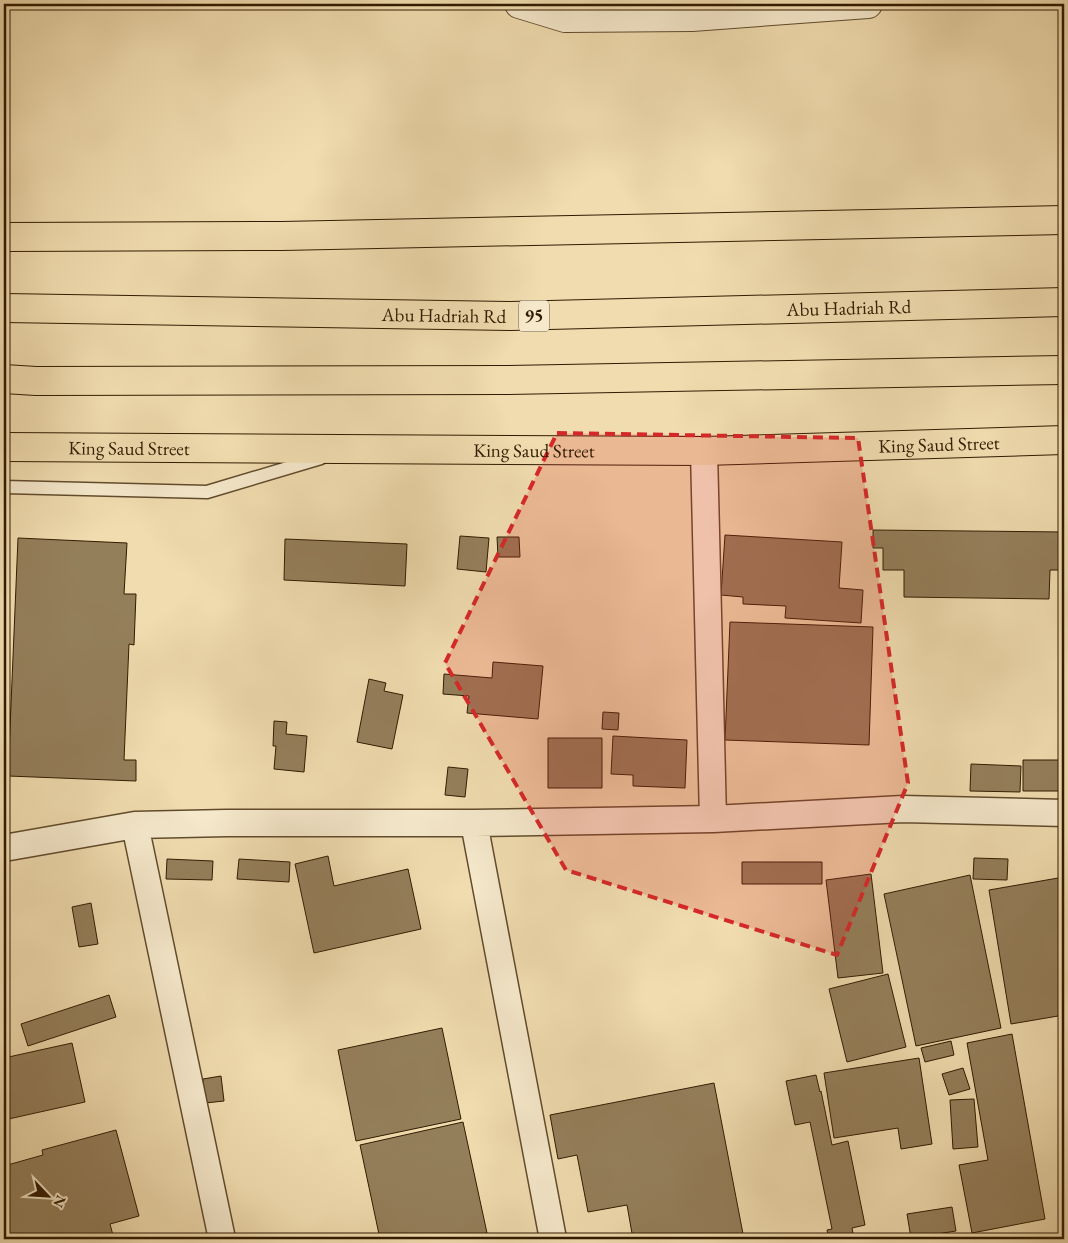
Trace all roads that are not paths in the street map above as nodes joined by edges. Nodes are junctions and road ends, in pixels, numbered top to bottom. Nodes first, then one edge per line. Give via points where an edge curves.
1 (519, 4) edge
2 (868, 4) edge
3 (1064, 220) edge
4 (4, 237) edge
5 (1064, 302) edge
6 (4, 308) edge
7 (1064, 370) edge
8 (4, 379) edge
9 (1064, 440) edge
10 (4, 447) edge
11 (350, 450) junction
12 (704, 451) junction
13 (4, 487) edge
14 (1064, 813) edge
15 (713, 819) junction
16 (474, 823) junction
17 (135, 825) junction
18 (4, 848) edge
19 (222, 1239) edge
20 (553, 1239) edge

1 - 2 street via 565,18 692,16
3 - 4 main road via 282,236
5 - 6 main road, Abu Hadriah Rd / 95 via 510,316
7 - 8 main road via 504,380
9 - 12 main road, King Saud Street
10 - 11 main road, King Saud Street
11 - 12 main road, King Saud Street
11 - 13 lane via 207,492
12 - 15 street
14 - 15 street via 903,810
15 - 16 street
16 - 17 street
16 - 20 street
17 - 18 street
17 - 19 street

